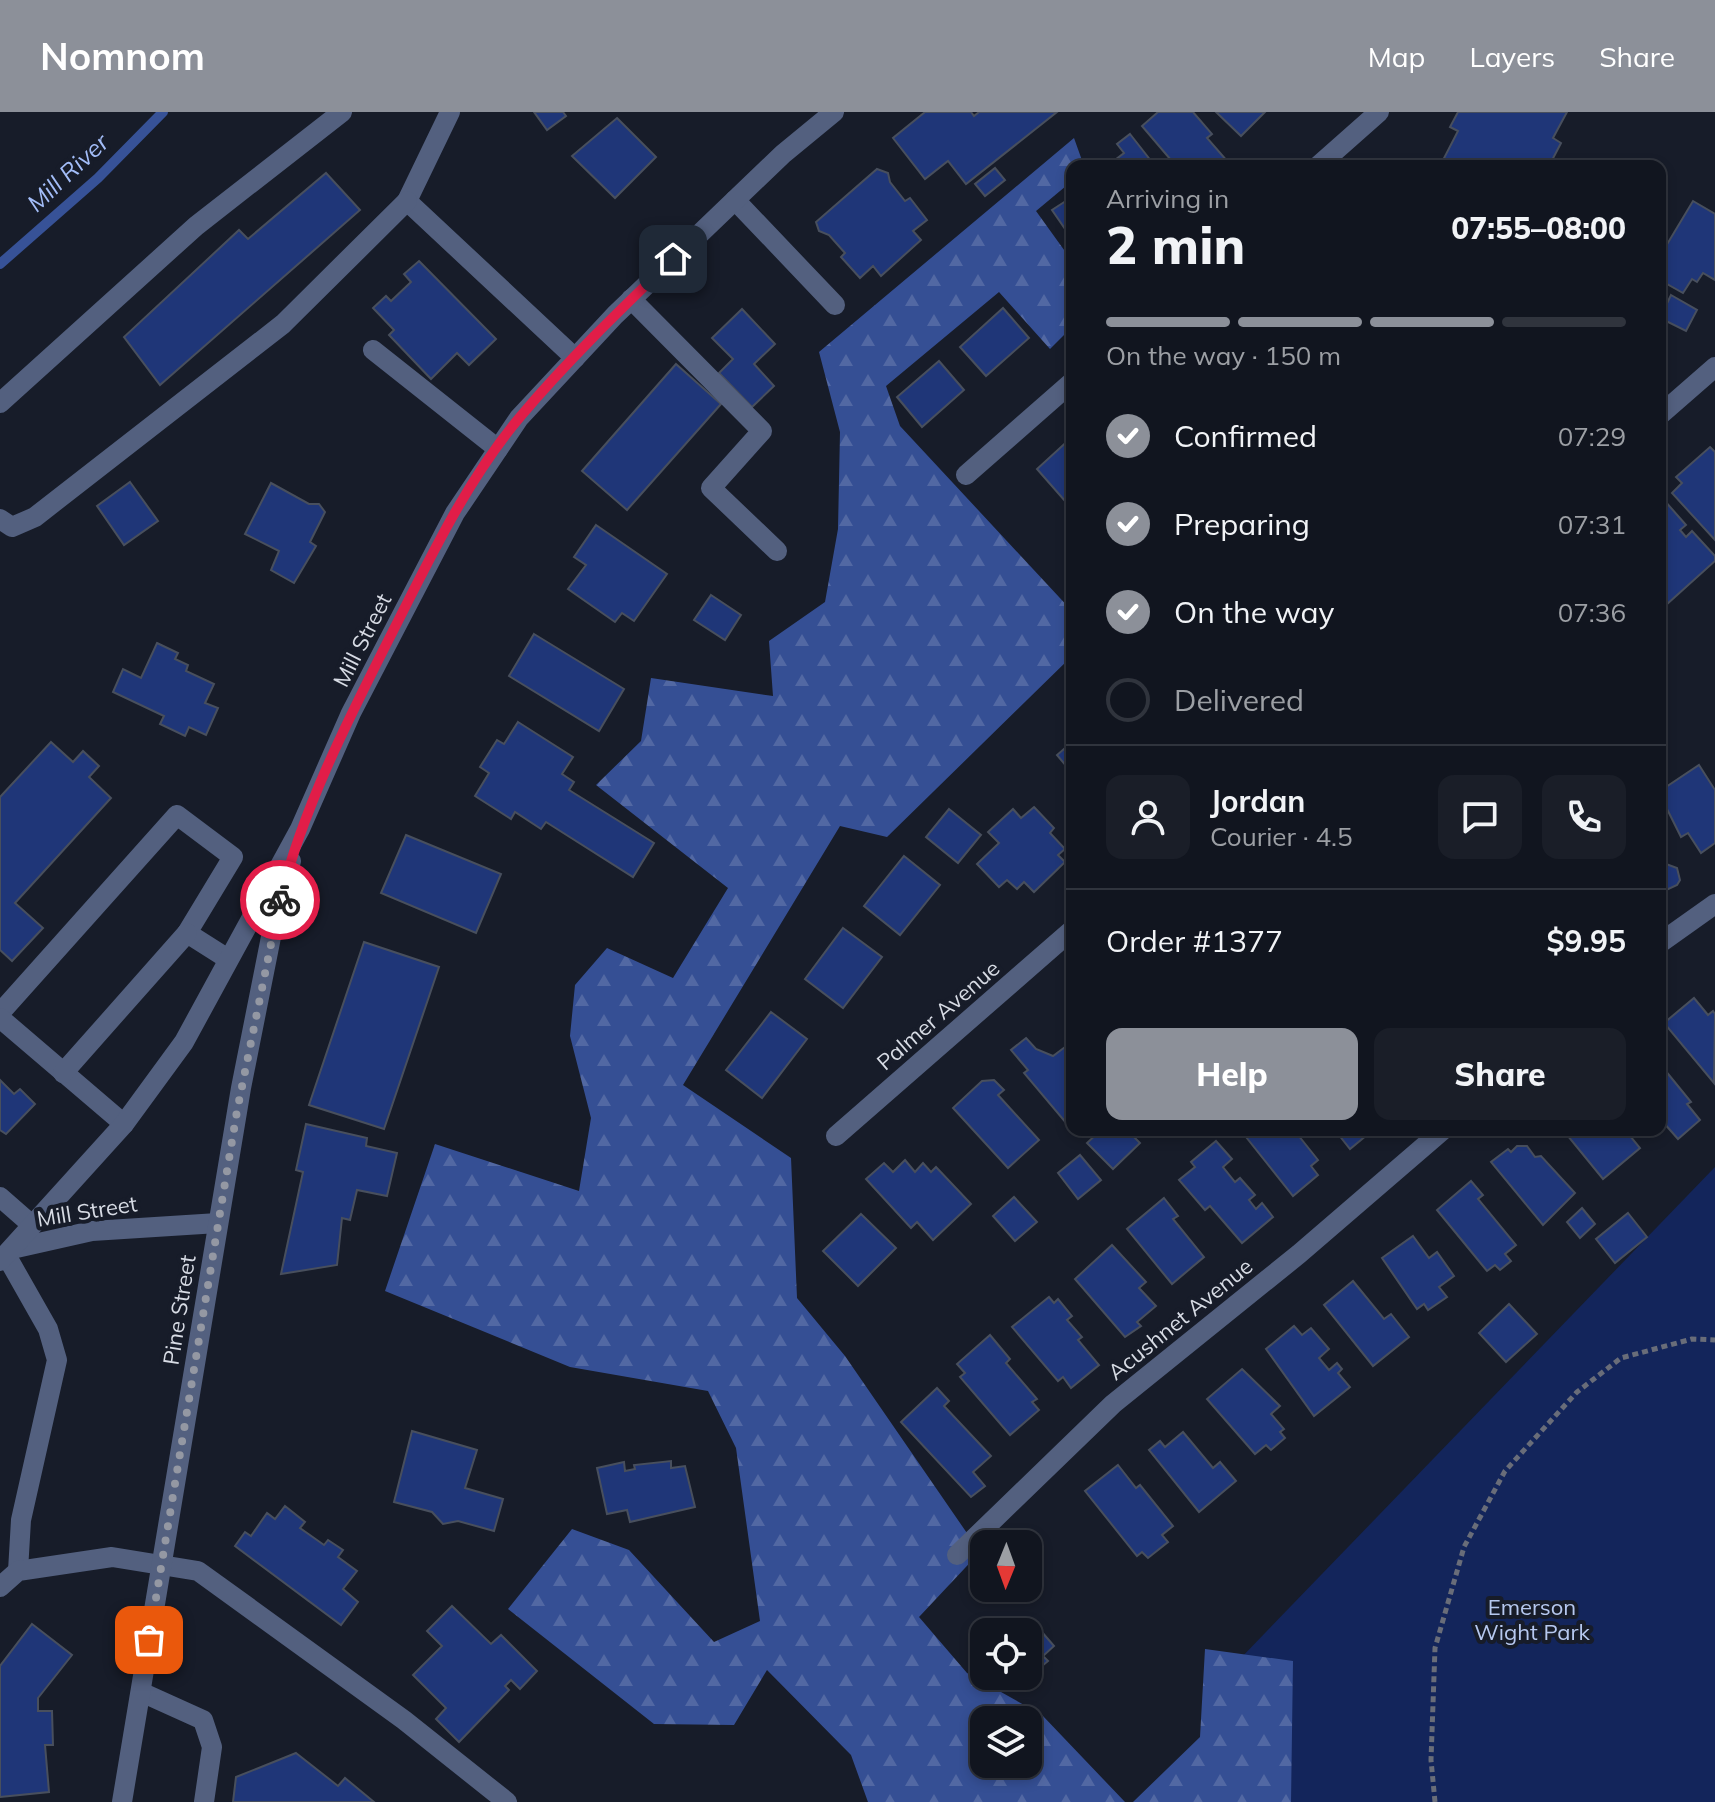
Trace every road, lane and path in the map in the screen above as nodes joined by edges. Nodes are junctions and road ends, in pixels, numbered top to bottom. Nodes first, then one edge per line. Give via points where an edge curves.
1 (342, 112) edge
2 (450, 112) edge
3 (834, 112) edge
4 (1379, 112) edge
5 (1325, 160) edge
6 (735, 200) junction
7 (407, 201) junction
8 (631, 299) junction
9 (835, 305) dead end
10 (373, 350) dead end
11 (575, 358) junction
12 (1715, 367) edge
13 (1066, 387) edge
14 (0, 403) edge
15 (1666, 410) edge
16 (498, 449) junction
17 (966, 475) dead end
18 (0, 519) edge
19 (777, 551) dead end
20 (300, 829) junction
21 (1715, 904) edge
22 (187, 933) junction
23 (1066, 935) edge
24 (1666, 939) edge
25 (228, 959) junction
26 (0, 1016) edge
27 (63, 1073) junction
28 (124, 1124) junction
29 (836, 1136) dead end
30 (1436, 1136) edge
31 (0, 1197) edge
32 (218, 1223) junction
33 (32, 1225) junction
34 (6, 1255) edge
35 (1715, 1340) edge
36 (957, 1555) dead end
37 (162, 1562) junction
38 (18, 1571) junction
39 (0, 1587) edge
40 (141, 1692) junction
41 (122, 1802) edge
42 (204, 1802) edge
43 (507, 1802) edge
44 (1435, 1802) edge

1 - 14 street via 196,226
2 - 7 street
3 - 6 street, Mill Street
4 - 5 street
6 - 8 street, Mill Street
6 - 9 street
7 - 11 street
7 - 18 street via 283,324 35,517 12,527
8 - 11 street, Mill Street
8 - 19 street via 762,431 711,488
10 - 16 street
11 - 16 street, Mill Street
12 - 15 street
13 - 17 street
16 - 20 street, Mill Street via 455,513 408,601
20 - 25 street, Mill Street
20 - 32 street, Pine Street via 272,932
21 - 24 street
22 - 25 street
22 - 26 street via 233,857 177,815
22 - 27 street
23 - 29 street, Palmer Avenue
25 - 28 street, Mill Street via 184,1042
26 - 27 street
27 - 28 street
28 - 33 street, Mill Street
30 - 36 street, Acushnet Avenue via 1113,1404
31 - 33 street
32 - 34 street, Mill Street via 92,1231
32 - 37 street, Pine Street
33 - 34 street, Mill Street
34 - 38 street via 48,1329 57,1360 21,1520
35 - 44 path via 1692,1339 1621,1358 1577,1392 1505,1471 1464,1547 1435,1648
37 - 38 street via 112,1557
37 - 40 street, Pine Street
37 - 43 street via 198,1571 225,1589
38 - 39 street
40 - 41 street, Pine Street
40 - 42 street via 203,1720 212,1747

